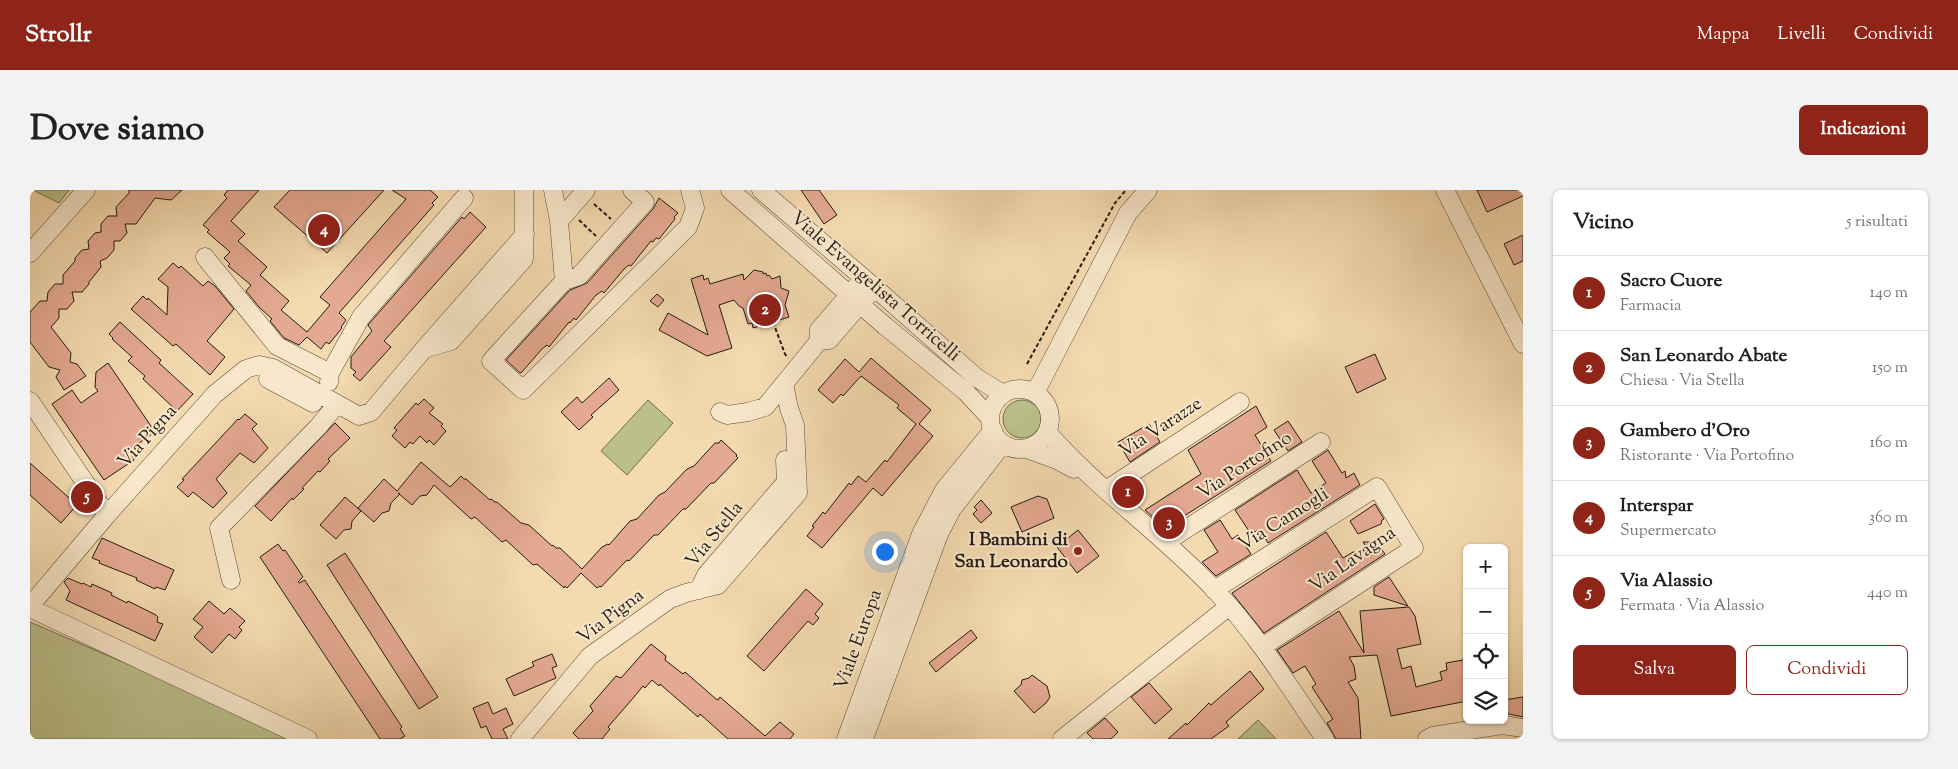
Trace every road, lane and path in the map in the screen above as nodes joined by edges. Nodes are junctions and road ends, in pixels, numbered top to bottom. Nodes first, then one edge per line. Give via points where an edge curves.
1 (86, 190) edge
2 (524, 190) edge
3 (553, 190) edge
4 (632, 190) edge
5 (690, 190) edge
6 (730, 190) edge
7 (761, 190) edge
8 (1126, 190) edge
9 (1148, 190) edge
10 (1444, 190) edge
11 (582, 191) edge
12 (464, 198) dead end
13 (564, 216) junction
14 (622, 228) junction
15 (606, 246) junction
16 (30, 252) edge
17 (205, 257) dead end
18 (846, 263) junction
19 (833, 279) junction
20 (564, 281) junction
21 (869, 282) junction
22 (855, 299) junction
23 (772, 322) dead end
24 (1523, 344) edge
25 (1027, 364) dead end
26 (796, 367) junction
27 (327, 383) junction
28 (784, 384) junction
29 (1035, 393) junction
30 (1002, 394) junction
31 (1240, 402) dead end
32 (337, 404) junction
33 (32, 408) edge
34 (720, 412) dead end
35 (991, 424) junction
36 (1048, 433) junction
37 (1321, 442) dead end
38 (1005, 445) junction
39 (1027, 449) junction
40 (1103, 487) junction
41 (1377, 487) joint
42 (107, 515) junction
43 (1166, 542) junction
44 (231, 580) dead end
45 (698, 590) joint
46 (1214, 590) junction
47 (30, 607) edge
48 (1228, 607) junction
49 (1262, 647) junction
50 (884, 658) junction
51 (1523, 728) edge
52 (1476, 734) edge
53 (308, 739) edge
54 (520, 739) edge
55 (846, 739) edge
56 (864, 739) edge
57 (1062, 739) edge
58 (1325, 739) edge
59 (1427, 739) edge

1 - 16 street
2 - 32 street via 524,260 487,289 451,341 424,349 371,412 359,416
3 - 13 street
4 - 14 street via 645,202
5 - 20 street via 695,208 688,227 523,390 491,361
6 - 19 street, Viale Evangelista Torricelli
7 - 18 street, Viale Evangelista Torricelli
8 - 25 path via 1115,203
9 - 29 street via 1128,213
10 - 24 street
11 - 13 street
11 - 14 path
12 - 27 street via 361,317
13 - 15 path
13 - 20 street
14 - 15 street
15 - 20 street via 579,276
17 - 27 street via 277,346
18 - 19 street
18 - 21 street, Viale Evangelista Torricelli
19 - 22 street, Viale Evangelista Torricelli
21 - 22 street
21 - 30 street, Viale Evangelista Torricelli via 977,378
22 - 26 street via 819,330 819,341
22 - 35 street, Viale Evangelista Torricelli via 966,392
23 - 26 path via 784,354
26 - 28 street
27 - 32 street
27 - 42 street, Via Pigna via 314,404 268,379 274,368 259,365 246,369 216,394
28 - 34 street via 765,407 727,415
28 - 45 street, Via Stella via 795,425 798,493 768,515 718,585
29 - 30 street via 1022,388
29 - 36 street via 1047,404 1050,413
30 - 35 street via 992,409
31 - 40 street, Via Varazze
32 - 44 street via 219,528
33 - 42 street
35 - 38 street, Viale Evangelista Torricelli via 999,441
35 - 50 street, Viale Europa via 944,490 921,534
36 - 39 street
36 - 40 street
37 - 43 street, Via Portofino
38 - 39 street
38 - 50 street, Viale Europa via 947,518
39 - 40 street via 1057,460
40 - 43 street
41 - 46 street, Via Camogli
41 - 49 street, Via Lavagna via 1414,548
42 - 47 street, Via Pigna
43 - 46 street
45 - 54 street, Via Pigna via 670,599 590,656
46 - 48 street
47 - 53 street, Via Pigna
48 - 49 street
48 - 57 street
49 - 58 street
50 - 55 street, Viale Europa
50 - 56 street, Viale Europa
51 - 52 street via 1502,726
52 - 59 street

